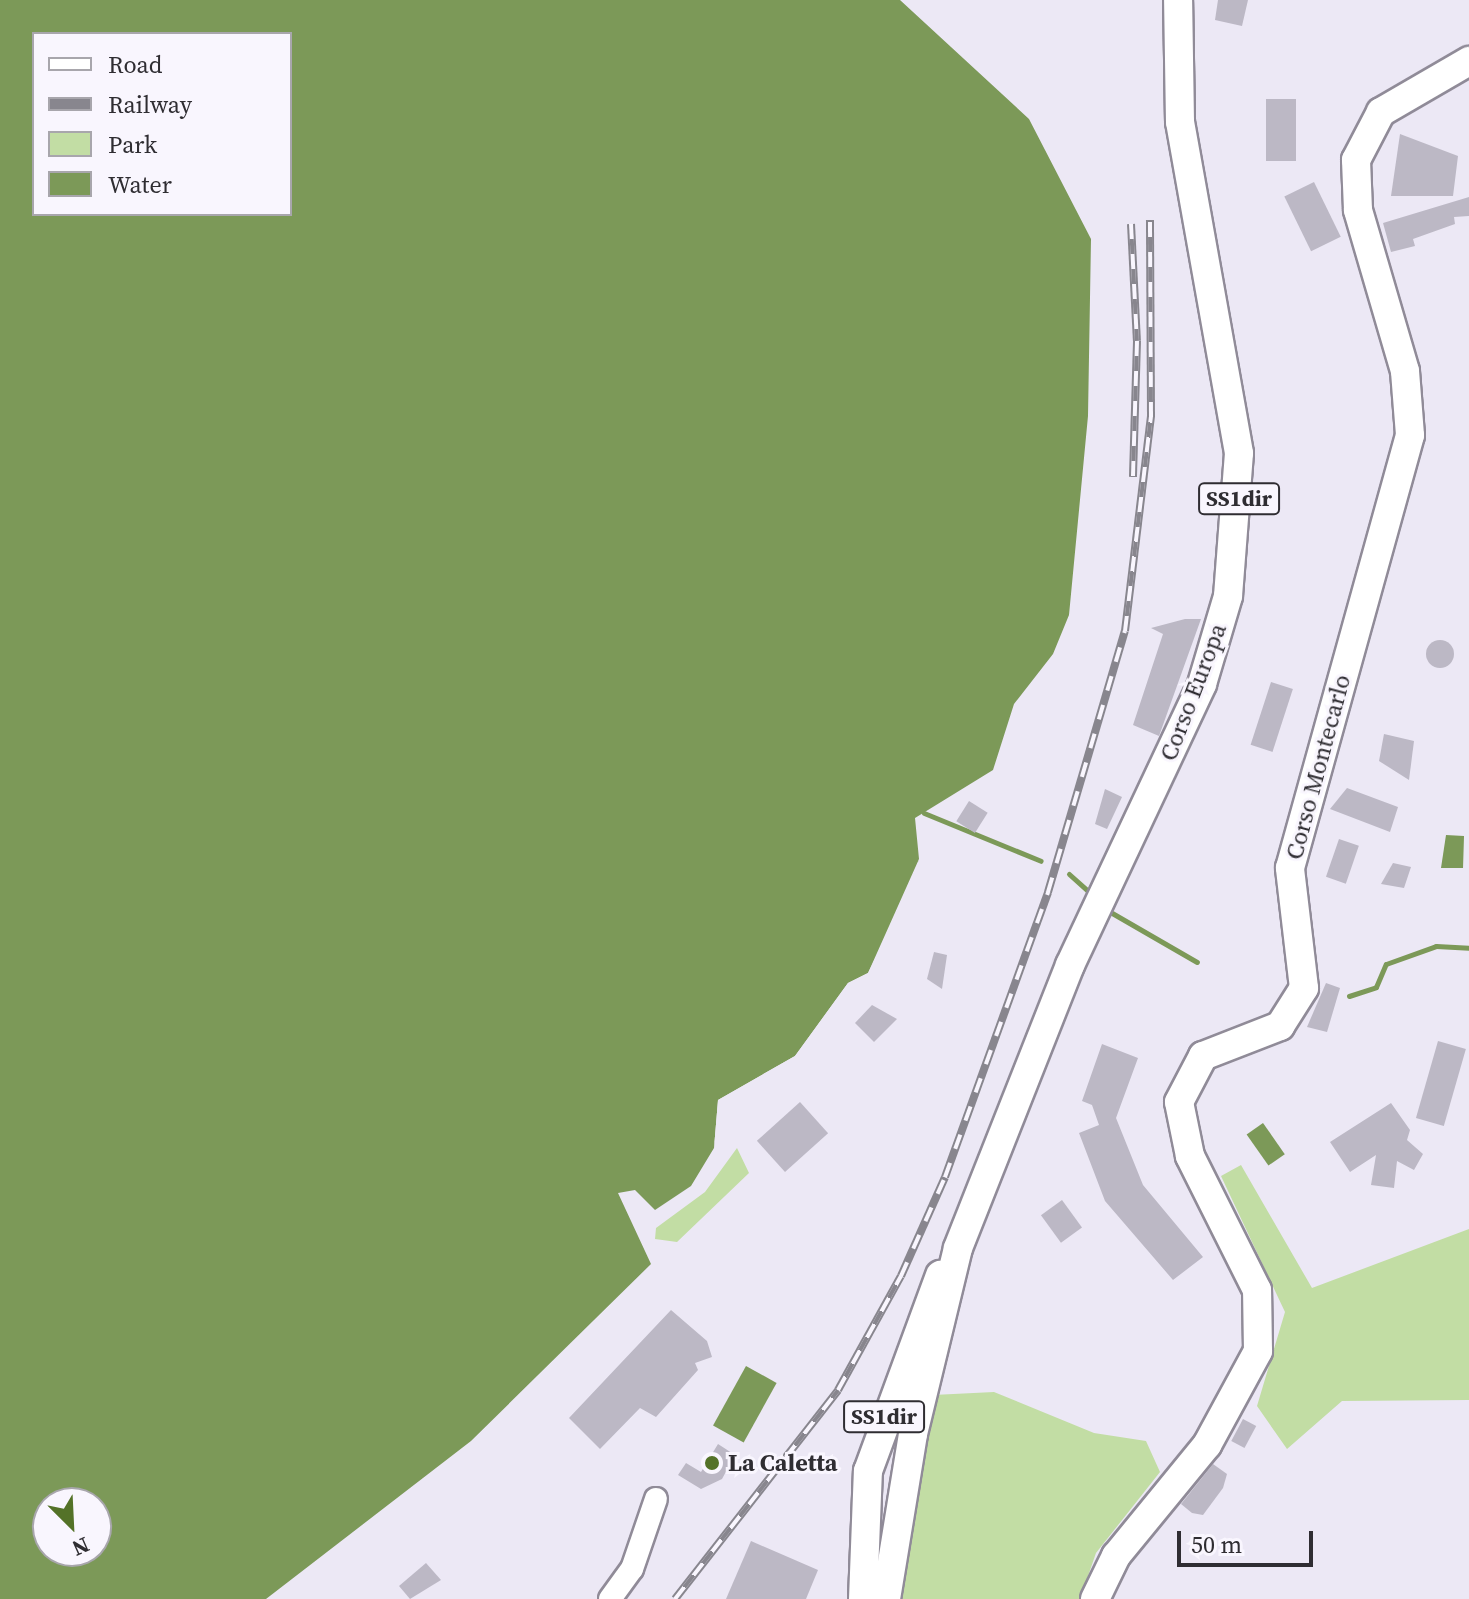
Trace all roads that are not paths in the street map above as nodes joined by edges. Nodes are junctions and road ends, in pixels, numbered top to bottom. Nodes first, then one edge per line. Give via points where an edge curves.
1 (1178, 2) edge
2 (1469, 61) edge
3 (958, 1248) junction
4 (875, 1442) junction
5 (910, 1452) junction
6 (656, 1499) dead end
7 (610, 1599) edge
8 (863, 1599) edge
9 (886, 1599) edge
10 (1095, 1599) edge

1 - 3 main road, Corso Europa / SS1dir via 1180,122 1239,453 1233,571 1202,684 1070,965
2 - 10 main road, Corso Montecarlo via 1391,103 1367,131 1356,160 1358,210 1407,379 1410,435 1290,868 1304,988 1280,1026 1203,1056 1179,1102 1186,1148 1257,1290 1258,1351 1207,1445 1116,1556
3 - 4 main road, Corso Europa / SS1dir via 938,1278
3 - 5 main road, Corso Europa / SS1dir
4 - 5 main road via 896,1435
4 - 8 main road, Corso Europa / SS1dir via 862,1519
5 - 9 main road, Corso Europa / SS1dir
6 - 7 street via 632,1569

